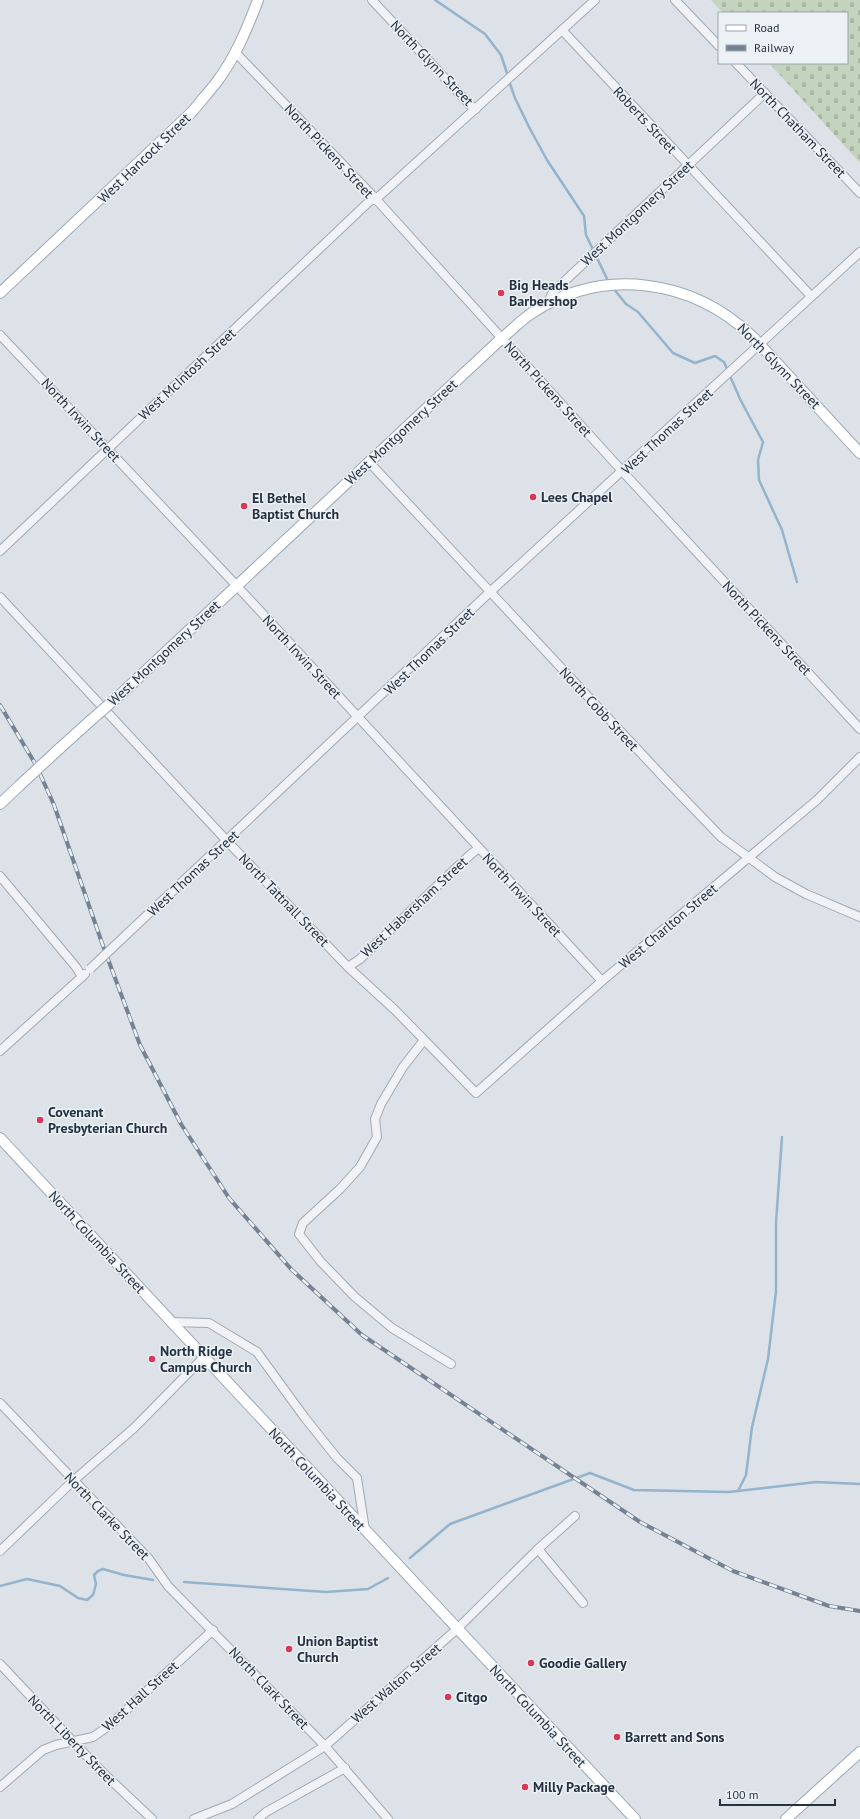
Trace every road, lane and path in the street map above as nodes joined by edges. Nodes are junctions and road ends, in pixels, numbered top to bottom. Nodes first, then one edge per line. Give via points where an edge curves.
1 (258, 0) edge
2 (372, 0) edge
3 (595, 0) edge
4 (675, 0) edge
5 (562, 30) junction
6 (718, 45) edge
7 (235, 52) junction
8 (737, 64) edge
9 (765, 93) junction
10 (476, 108) junction
11 (688, 165) junction
12 (860, 193) edge
13 (375, 199) junction
14 (860, 252) edge
15 (0, 293) edge
16 (811, 296) junction
17 (547, 304) junction
18 (0, 335) edge
19 (502, 338) junction
20 (761, 345) junction
21 (108, 448) junction
22 (860, 453) edge
23 (369, 462) junction
24 (623, 472) junction
25 (0, 551) edge
26 (236, 585) junction
27 (490, 592) junction
28 (0, 597) edge
29 (359, 717) junction
30 (860, 729) edge
31 (860, 757) edge
32 (0, 804) edge
33 (227, 841) junction
34 (479, 848) junction
35 (749, 858) junction
36 (0, 876) edge
37 (860, 917) edge
38 (348, 967) junction
39 (82, 977) junction
40 (602, 981) junction
41 (424, 1040) junction
42 (0, 1051) edge
43 (476, 1093) joint
44 (0, 1138) edge
45 (171, 1322) junction
46 (204, 1357) junction
47 (451, 1364) dead end
48 (0, 1403) edge
49 (73, 1481) junction
50 (575, 1516) dead end
51 (365, 1530) junction
52 (538, 1549) junction
53 (0, 1551) edge
54 (583, 1603) dead end
55 (457, 1629) junction
56 (213, 1630) junction
57 (0, 1664) edge
58 (75, 1742) junction
59 (325, 1746) junction
60 (860, 1752) edge
61 (344, 1768) junction
62 (0, 1787) edge
63 (149, 1816) edge
64 (194, 1819) edge
65 (258, 1819) edge
66 (388, 1819) edge
67 (635, 1819) edge
68 (786, 1819) edge

1 - 7 main road, West Hancock Street
2 - 10 street, North Glynn Street via 470,105
3 - 5 street, West McIntosh Street
4 - 6 street
5 - 10 street, West McIntosh Street
5 - 11 street, Roberts Street
7 - 13 street, North Pickens Street
7 - 15 main road, West Hancock Street via 217,82 192,112
8 - 9 street, North Chatham Street
9 - 11 street, West Montgomery Street
9 - 12 street, North Chatham Street
10 - 13 street, West McIntosh Street
11 - 16 street, Roberts Street
11 - 17 street, West Montgomery Street via 553,292
13 - 19 street, North Pickens Street
13 - 21 street, West McIntosh Street
14 - 16 street, West Thomas Street
16 - 20 street, West Thomas Street
17 - 19 main road, West Montgomery Street via 531,313
17 - 20 main road, North Glynn Street via 570,294 598,287 623,284 656,287 683,293 711,305 736,322
18 - 21 street, North Irwin Street
19 - 23 main road, West Montgomery Street
19 - 24 street, North Pickens Street
20 - 22 main road, North Glynn Street
20 - 24 street, West Thomas Street
21 - 25 street, West McIntosh Street
21 - 26 street, North Irwin Street
23 - 26 main road, West Montgomery Street
23 - 27 street, North Cobb Street
24 - 27 street, West Thomas Street
24 - 30 street, North Pickens Street
26 - 29 street, North Irwin Street
26 - 32 main road, West Montgomery Street, bridge
27 - 29 street, West Thomas Street
27 - 35 street, North Cobb Street via 721,837
28 - 33 street, North Tattnall Street
29 - 33 street, West Thomas Street
29 - 34 street, North Irwin Street
31 - 35 street, West Charlton Street via 817,800
33 - 38 street, North Tattnall Street
33 - 39 street, West Thomas Street, bridge
34 - 38 street, West Habersham Street via 360,959
34 - 40 street, North Irwin Street
35 - 37 street, North Cobb Street via 806,894
35 - 40 street, West Charlton Street
36 - 39 street
38 - 41 street, North Tattnall Street
39 - 42 street, West Thomas Street
40 - 43 street, West Charlton Street
41 - 43 street, North Tattnall Street
41 - 47 street via 403,1067 382,1104 375,1119 377,1137 360,1167 303,1223 299,1234 321,1262 355,1297 392,1328
44 - 45 main road, North Columbia Street
45 - 46 main road, North Columbia Street
45 - 51 street via 209,1323 257,1352 305,1418 337,1458 357,1478
46 - 49 street via 134,1428
46 - 51 main road, North Columbia Street
48 - 49 street, North Clarke Street
49 - 53 street
49 - 56 street, North Clarke Street via 149,1559 168,1586
50 - 52 street, West Walton Street
51 - 55 main road, North Columbia Street
52 - 54 street
52 - 55 street, West Walton Street
55 - 59 street, West Walton Street
55 - 67 main road, North Columbia Street
56 - 58 street, West Hall Street via 110,1725 93,1737
56 - 59 street, North Clark Street
57 - 58 street, North Liberty Street
58 - 62 street, West Hall Street via 43,1750
58 - 63 street, North Liberty Street via 98,1768
59 - 61 street
59 - 64 street, West Walton Street via 232,1804
60 - 68 main road
61 - 65 street
61 - 66 street

